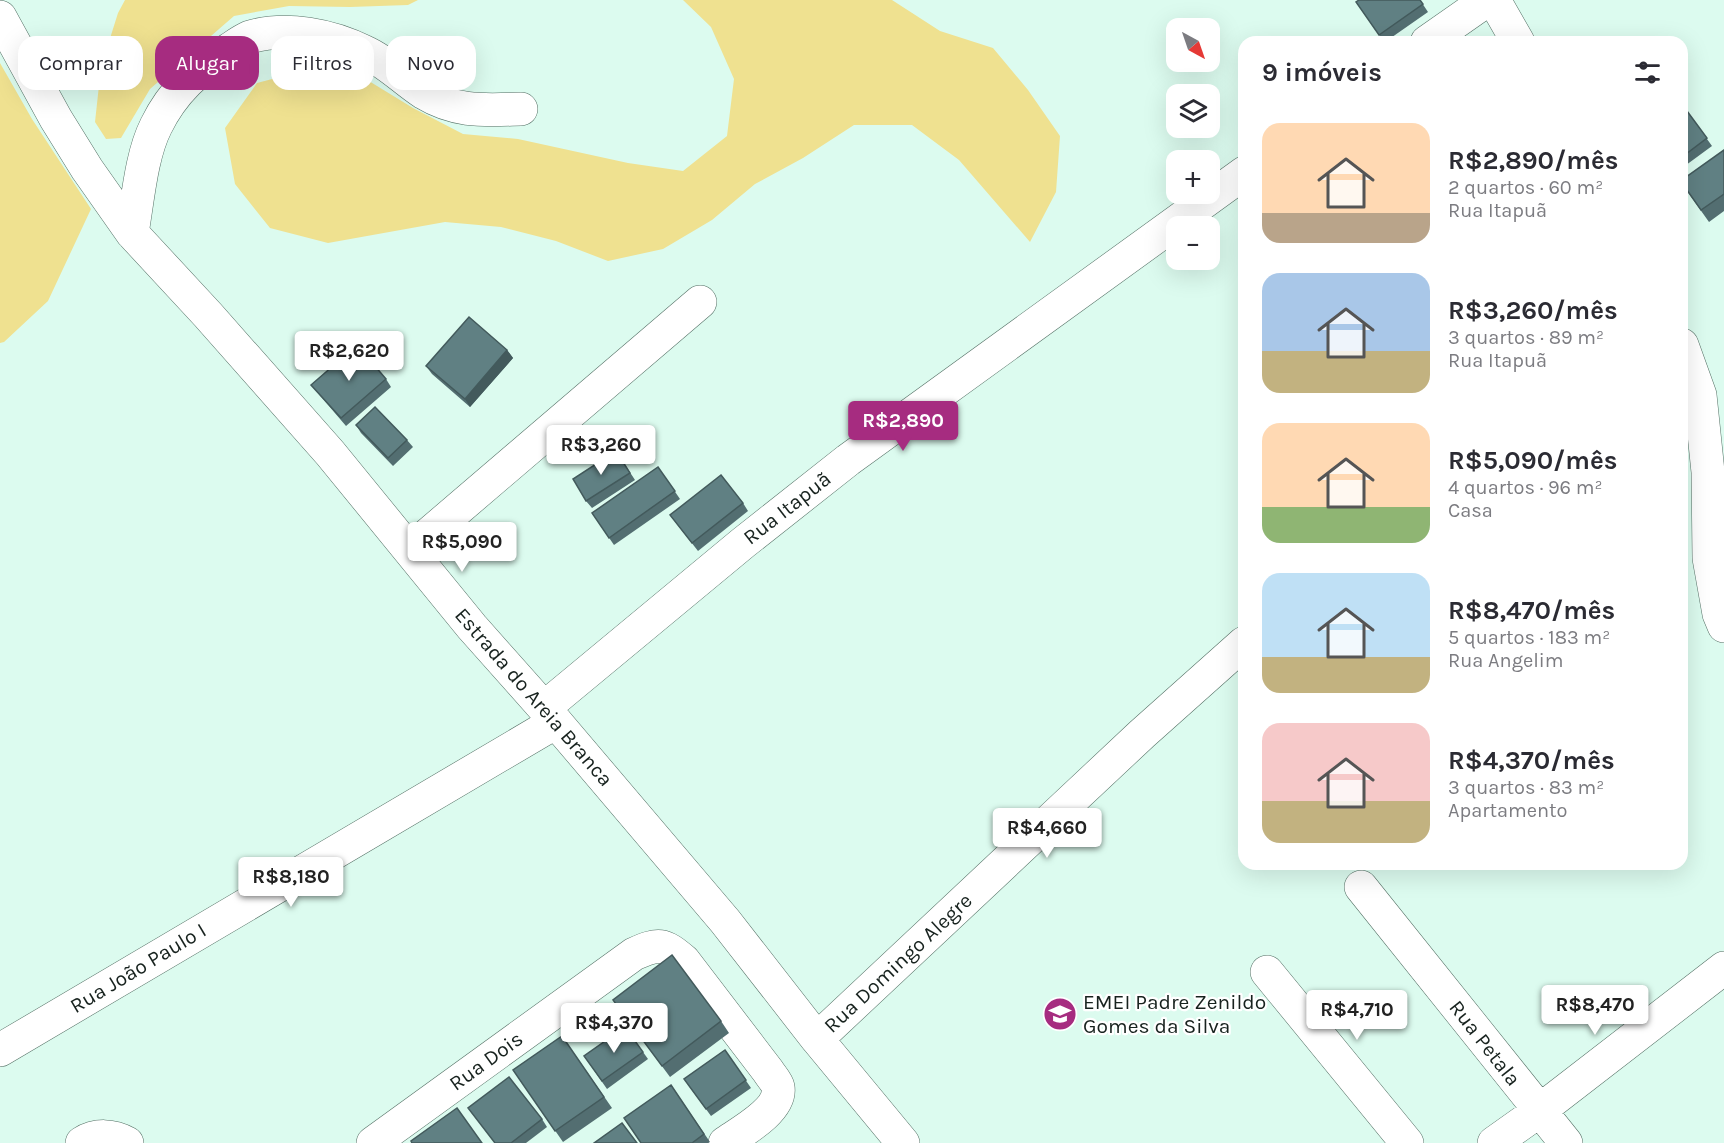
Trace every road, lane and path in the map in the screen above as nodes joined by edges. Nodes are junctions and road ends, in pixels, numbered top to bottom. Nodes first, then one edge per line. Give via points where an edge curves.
1 (1487, 0) edge
2 (1494, 0) edge
3 (0, 17) edge
4 (1436, 36) edge
5 (1515, 36) edge
6 (521, 109) dead end
7 (1238, 177) edge
8 (132, 233) junction
9 (700, 302) dead end
10 (1688, 362) edge
11 (410, 550) junction
12 (1724, 626) edge
13 (1238, 648) edge
14 (550, 715) junction
15 (1361, 887) dead end
16 (1724, 968) edge
17 (1267, 972) dead end
18 (817, 1039) junction
19 (0, 1050) edge
20 (1539, 1111) junction
21 (86, 1141) edge
22 (127, 1143) edge
23 (373, 1143) edge
24 (725, 1143) edge
25 (903, 1143) edge
26 (1407, 1143) edge
27 (1494, 1143) edge
28 (1566, 1143) edge

1 - 4 street
2 - 5 street
3 - 8 street, Estrada do Areia Branca via 56,119
6 - 8 street via 472,111 448,104 365,52 331,39 305,33 266,33 247,38 186,81 156,126 147,148
7 - 14 street, Rua Itapuã via 848,460 743,543
8 - 11 street, Estrada do Areia Branca via 330,453
9 - 11 street
10 - 12 street via 1700,395 1708,472 1709,558
11 - 14 street, Estrada do Areia Branca
13 - 18 street, Rua Domingo Alegre
14 - 18 street, Estrada do Areia Branca via 724,921
14 - 19 street, Rua João Paulo I
15 - 20 street, Rua Petala
16 - 20 street
17 - 26 street
18 - 25 street, Estrada do Areia Branca
20 - 27 street
20 - 28 street, Rua Petala
21 - 22 street via 116,1137
23 - 24 street, Rua Dois via 634,954 661,945 684,961 778,1087 777,1100 760,1119

